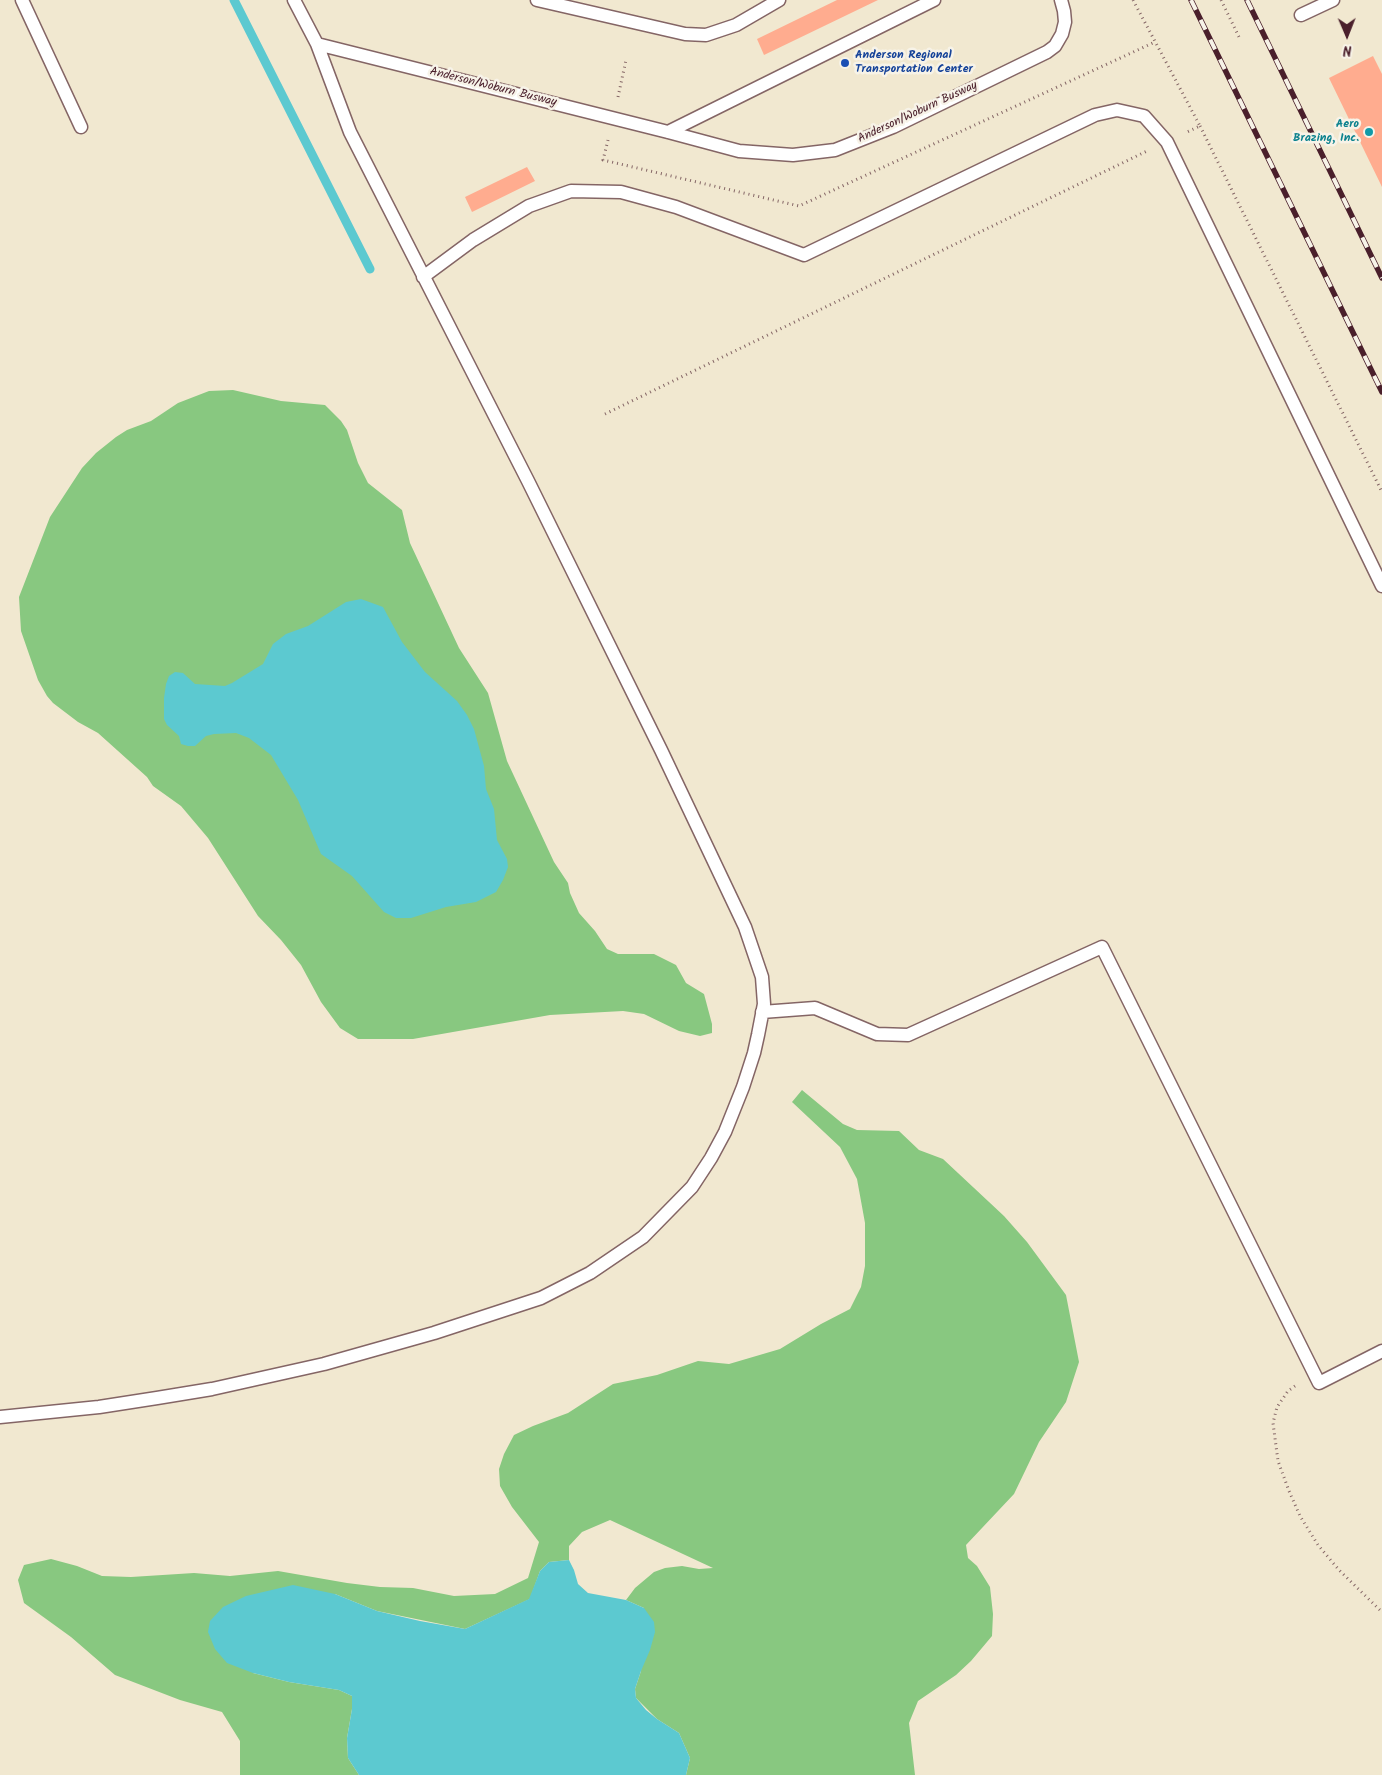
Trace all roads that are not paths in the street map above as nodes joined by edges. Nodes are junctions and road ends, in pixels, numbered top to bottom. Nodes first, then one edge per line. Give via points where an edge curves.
1 (22, 0) edge
2 (294, 0) edge
3 (537, 0) edge
4 (779, 0) edge
5 (934, 0) edge
6 (1061, 0) edge
7 (1333, 0) edge
8 (1301, 15) dead end
9 (317, 44) junction
10 (81, 127) dead end
11 (668, 132) junction
12 (424, 277) junction
13 (1382, 586) edge
14 (762, 1012) junction
15 (1382, 1351) edge
16 (0, 1418) edge

1 - 10 lane
2 - 9 lane
3 - 4 lane via 685,34 706,35 736,25
5 - 11 lane
6 - 11 lane, Anderson/Woburn Busway via 1065,22 1062,34 1047,52 893,127 835,150 793,156 739,151
7 - 8 lane
9 - 11 lane, Anderson/Woburn Busway
9 - 12 lane via 350,132
12 - 13 lane via 473,240 529,206 571,191 621,192 658,202 804,255 1095,115 1117,110 1144,116 1167,142
12 - 14 lane via 661,750 745,927 762,977
14 - 15 lane via 815,1008 877,1034 908,1035 1102,947 1319,1383
14 - 16 lane via 743,1087 725,1132 706,1165 692,1186 643,1237 590,1273 541,1298 324,1364 212,1389 99,1407

